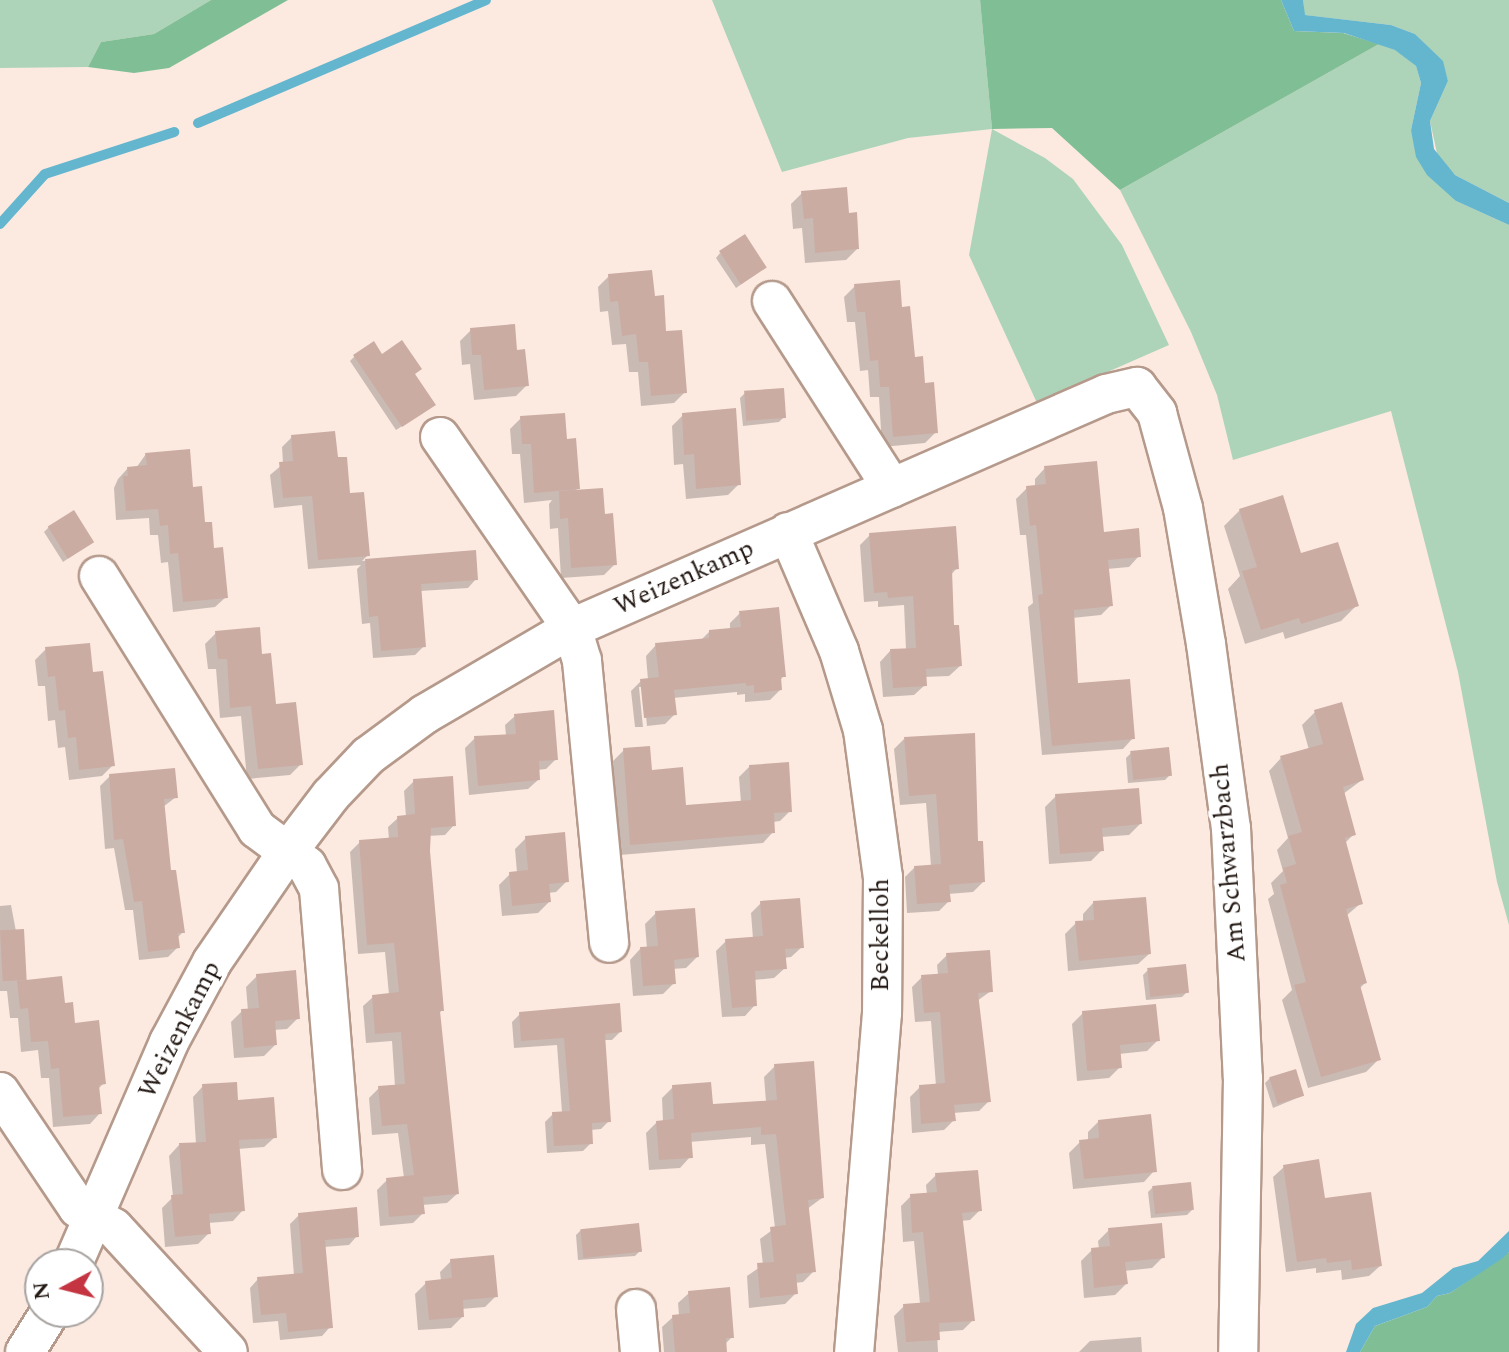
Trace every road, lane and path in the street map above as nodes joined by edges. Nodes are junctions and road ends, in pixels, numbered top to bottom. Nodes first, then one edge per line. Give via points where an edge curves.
1 (772, 301) dead end
2 (1137, 387) joint
3 (440, 437) dead end
4 (892, 488) junction
5 (788, 532) junction
6 (99, 576) dead end
7 (572, 628) junction
8 (286, 854) junction
9 (609, 943) dead end
10 (0, 1092) edge
11 (342, 1170) dead end
12 (95, 1217) junction
13 (80, 1248) edge
14 (636, 1309) dead end
15 (40, 1328) edge
16 (25, 1352) edge
17 (228, 1352) edge
18 (640, 1352) edge
19 (854, 1352) edge
20 (1238, 1352) edge

1 - 4 street
2 - 4 street, Weizenkamp via 1106,394
2 - 20 street, Am Schwarzbach via 1157,413 1183,508 1231,828 1243,1078
3 - 7 street
4 - 5 street, Weizenkamp
5 - 7 street, Weizenkamp
5 - 19 street, Beckelloh via 839,651 863,730 883,877 882,1013
6 - 8 street via 257,829
7 - 8 street, Weizenkamp via 425,714 368,756
7 - 9 street via 582,661
8 - 11 street via 307,866 319,889
8 - 12 street, Weizenkamp via 212,962 169,1042
10 - 12 street via 78,1208
12 - 13 street, Weizenkamp
12 - 17 street via 114,1228
14 - 18 street
15 - 16 street

